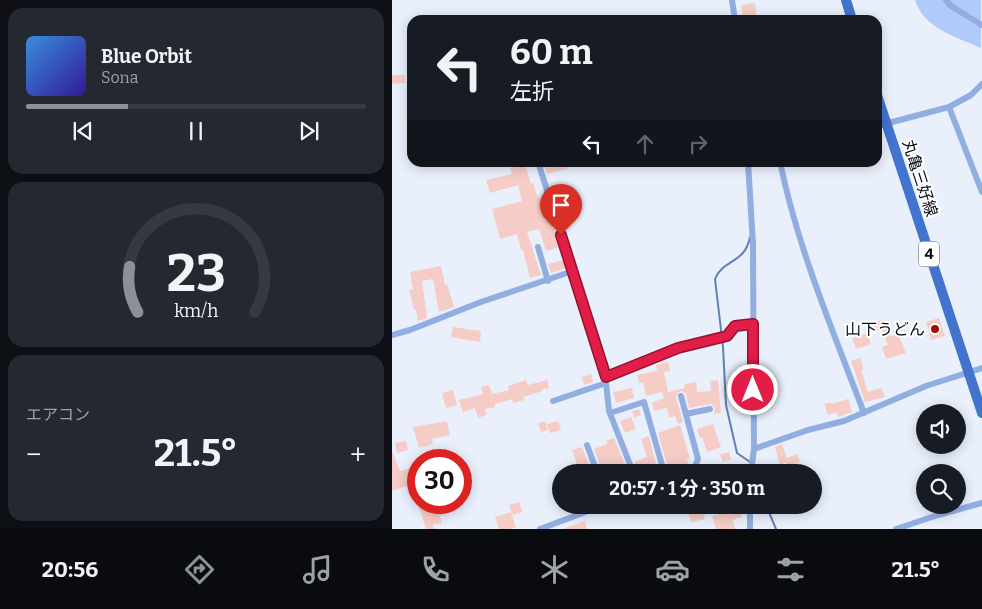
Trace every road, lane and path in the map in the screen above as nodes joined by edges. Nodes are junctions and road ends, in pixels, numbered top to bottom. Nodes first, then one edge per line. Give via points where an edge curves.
1 (732, 0) edge
2 (846, 0) edge
3 (946, 0) edge
4 (734, 15) edge
5 (850, 15) edge
6 (982, 26) edge
7 (982, 84) edge
8 (949, 108) junction
9 (882, 125) edge
10 (540, 167) edge
11 (748, 167) edge
12 (781, 167) edge
13 (982, 192) edge
14 (538, 246) dead end
15 (573, 271) junction
16 (548, 281) junction
17 (753, 324) junction
18 (392, 335) edge
19 (982, 368) edge
20 (968, 372) junction
21 (606, 380) junction
22 (681, 396) dead end
23 (553, 401) dead end
24 (710, 409) dead end
25 (864, 412) junction
26 (610, 413) junction
27 (982, 413) edge
28 (686, 414) junction
29 (587, 444) dead end
30 (754, 449) junction
31 (594, 464) edge
32 (630, 464) edge
33 (662, 464) edge
34 (696, 464) edge
35 (752, 464) edge
36 (982, 503) edge
37 (580, 514) edge
38 (750, 514) edge
39 (540, 529) edge
40 (750, 529) edge
41 (896, 529) edge

1 - 4 street
2 - 5 main road
3 - 6 street
7 - 8 street
8 - 9 street
8 - 13 street
9 - 20 main road, 丸亀三好線 / 4
10 - 15 street
11 - 17 street
12 - 25 street via 805,254
14 - 16 street
15 - 16 street
15 - 21 street
16 - 18 street
17 - 21 street via 735,326 727,336 678,348
17 - 30 street
19 - 20 street
20 - 25 street
20 - 27 main road, 丸亀三好線 / 4
21 - 23 street
21 - 26 street
22 - 28 street
24 - 28 street
25 - 30 street
26 - 32 street
26 - 33 street via 644,402
28 - 34 street via 698,459
29 - 31 street
30 - 35 street
36 - 41 street
37 - 39 street
38 - 40 street

